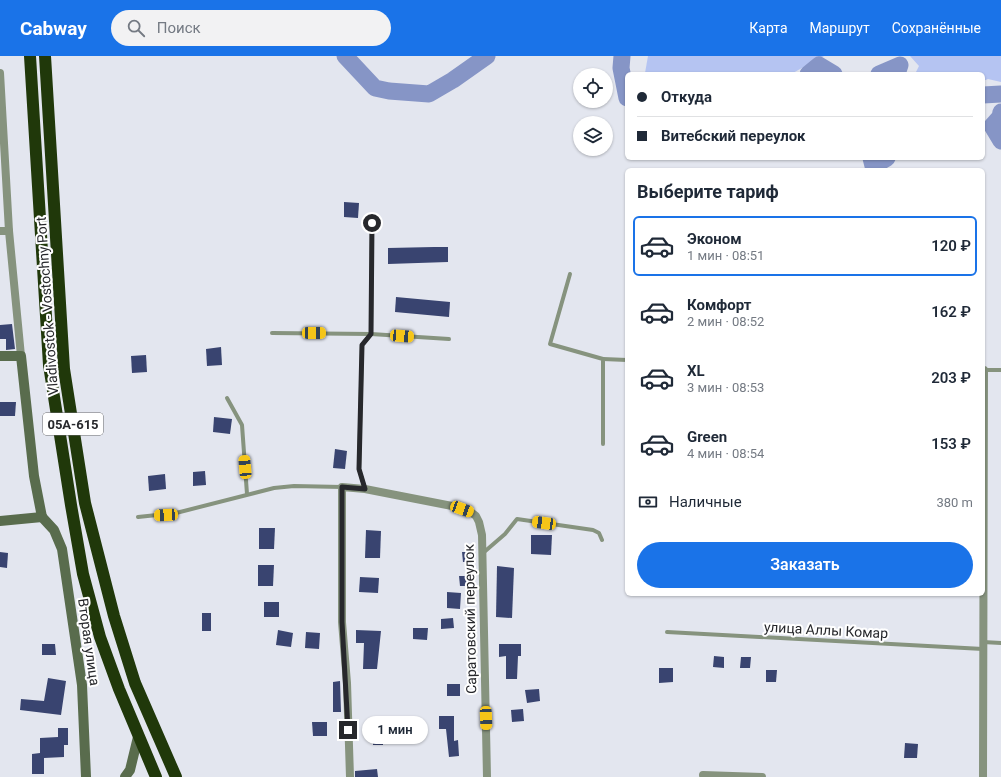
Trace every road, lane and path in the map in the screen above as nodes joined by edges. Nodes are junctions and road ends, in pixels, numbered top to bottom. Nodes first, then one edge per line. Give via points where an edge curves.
1 (30, 56) edge
2 (45, 56) edge
3 (0, 73) edge
4 (1, 122) edge
5 (372, 223) dead end
6 (0, 231) edge
7 (9, 231) junction
8 (570, 274) dead end
9 (272, 333) dead end
10 (371, 334) junction
11 (449, 339) dead end
12 (0, 356) edge
13 (21, 356) junction
14 (603, 359) junction
15 (625, 360) edge
16 (985, 370) edge
17 (1001, 370) edge
18 (227, 398) dead end
19 (602, 444) dead end
20 (342, 487) junction
21 (365, 489) junction
22 (247, 494) junction
23 (42, 517) junction
24 (138, 517) dead end
25 (0, 521) edge
26 (602, 540) dead end
27 (481, 554) junction
28 (983, 596) edge
29 (667, 632) dead end
30 (1001, 643) edge
31 (983, 646) junction
32 (138, 737) junction
33 (703, 775) dead end
34 (86, 777) edge
35 (125, 777) edge
36 (156, 777) edge
37 (176, 777) edge
38 (350, 777) edge
39 (487, 777) edge
40 (762, 777) edge
41 (983, 777) edge

1 - 32 highway, Vladivostok - Vostochny Port / 05А-615 via 49,365 70,505 83,574 100,637
2 - 37 highway, Vladivostok - Vostochny Port / 05А-615 via 64,369 86,503 114,616 136,683
3 - 4 street
4 - 7 street
5 - 10 lane
6 - 7 street
7 - 13 street
8 - 14 lane via 550,344
9 - 10 lane
10 - 11 lane
10 - 21 lane via 362,345 359,469
12 - 13 main road
13 - 23 main road via 34,476
14 - 15 lane
14 - 19 lane
16 - 17 lane
18 - 22 lane via 242,425
20 - 21 street
20 - 22 lane via 294,486
20 - 38 street via 342,622
21 - 27 street, Саратовский переулок via 452,506 472,513 476,516 481,529
22 - 24 lane via 176,514
23 - 25 main road
23 - 34 main road, Вторая улица via 54,530 62,549 82,685
26 - 27 lane via 599,533 593,530 517,519 505,534
27 - 39 street, Саратовский переулок
28 - 31 street
29 - 31 lane, улица Аллы Комар
30 - 31 lane, улица Аллы Комар
31 - 41 street
32 - 35 main road via 130,770
32 - 36 highway, Vladivostok - Vostochny Port / 05А-615
33 - 40 street

